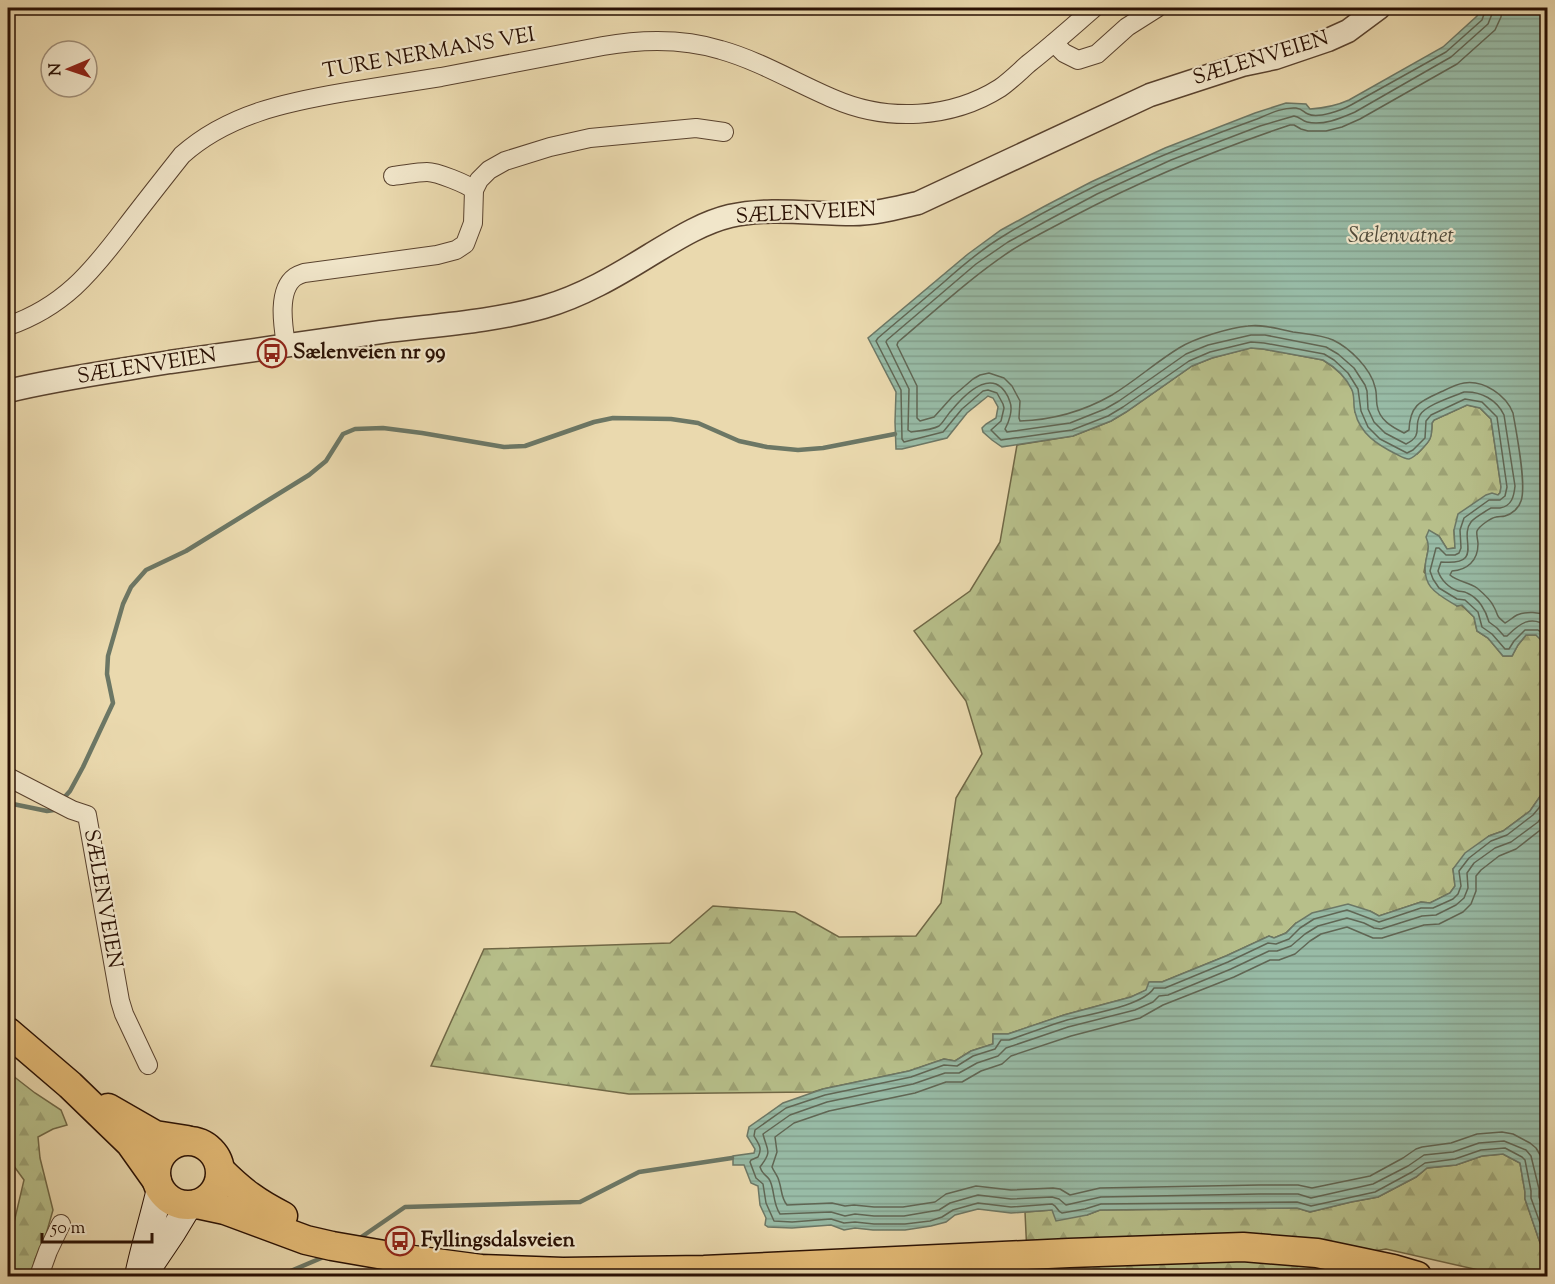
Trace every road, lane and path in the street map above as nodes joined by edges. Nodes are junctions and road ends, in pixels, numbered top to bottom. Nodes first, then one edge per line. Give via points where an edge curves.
1 (1094, 8) edge
2 (1157, 8) edge
3 (1379, 8) edge
4 (1054, 43) junction
5 (724, 132) dead end
6 (393, 176) dead end
7 (474, 190) junction
8 (8, 326) edge
9 (286, 345) junction
10 (8, 391) edge
11 (8, 777) edge
12 (8, 1032) edge
13 (148, 1065) dead end
14 (70, 1085) junction
15 (187, 1140) junction
16 (221, 1171) junction
17 (158, 1185) junction
18 (193, 1205) junction
19 (61, 1224) dead end
20 (376, 1254) junction
21 (39, 1276) edge
22 (138, 1276) edge
23 (143, 1276) edge
24 (1417, 1276) edge

1 - 4 street, TURE NERMANS VEI
2 - 4 street via 1096,54 1078,60
3 - 9 street, SÆLENVEIEN via 1348,31 1328,40 1150,95 918,203 865,213 762,212 728,217 700,226 606,281 544,307 464,322
4 - 8 street, TURE NERMANS VEI via 1001,87 968,104 936,113 903,115 871,111 836,100 728,52 671,41 612,44 287,104 238,119 196,143 182,155 103,258 76,285 55,303
5 - 7 street via 696,128 576,140 505,161 489,170
6 - 7 street via 435,173
7 - 9 street via 472,223 465,244 456,250 295,277 282,309
9 - 10 street, SÆLENVEIEN
11 - 13 street, SÆLENVEIEN via 87,815 120,1001
12 - 14 main road
14 - 15 main road via 155,1135
14 - 17 main road via 130,1143
15 - 16 main road via 206,1145 214,1152
15 - 17 main road via 161,1154 156,1172
16 - 18 main road via 216,1190
16 - 20 main road via 263,1206
17 - 18 main road via 174,1202
17 - 22 main road
18 - 20 main road via 225,1210 306,1240
18 - 23 main road
19 - 21 street
20 - 24 main road via 481,1269 631,1272 1243,1247 1317,1253

